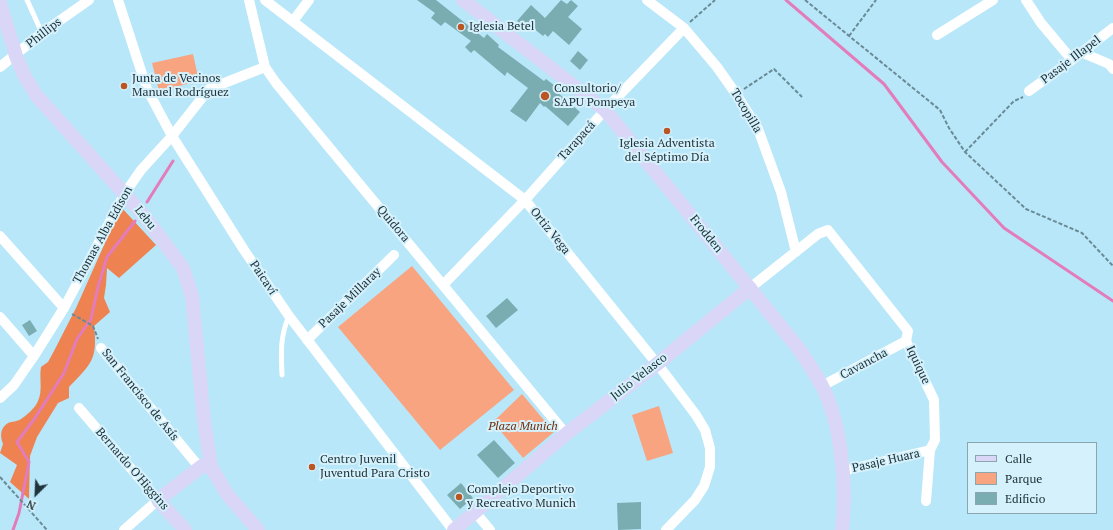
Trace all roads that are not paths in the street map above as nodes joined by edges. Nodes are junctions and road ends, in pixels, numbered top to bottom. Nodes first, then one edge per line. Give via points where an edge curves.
1 (27, 0) edge
2 (89, 0) edge
3 (118, 0) edge
4 (248, 0) edge
5 (265, 0) edge
6 (310, 0) edge
7 (463, 0) edge
8 (647, 0) edge
9 (993, 0) edge
10 (1026, 0) edge
11 (0, 3) edge
12 (294, 21) junction
13 (684, 28) junction
14 (1113, 28) edge
15 (42, 33) junction
16 (937, 35) dead end
17 (1082, 52) junction
18 (16, 56) junction
19 (1072, 60) junction
20 (0, 67) edge
21 (265, 67) junction
22 (1113, 69) edge
23 (1027, 93) road end
24 (605, 110) junction
25 (172, 136) junction
26 (125, 193) junction
27 (525, 200) junction
28 (828, 230) joint
29 (0, 236) edge
30 (796, 252) junction
31 (394, 255) dead end
32 (443, 285) junction
33 (750, 288) junction
34 (64, 308) junction
35 (289, 316) junction
36 (0, 317) edge
37 (307, 340) junction
38 (906, 341) junction
39 (101, 348) road end
40 (34, 356) junction
41 (657, 364) junction
42 (282, 375) dead end
43 (822, 386) junction
44 (0, 398) edge
45 (79, 408) dead end
46 (566, 434) junction
47 (930, 450) junction
48 (206, 466) junction
49 (843, 471) junction
50 (158, 500) junction
51 (926, 501) dead end
52 (474, 512) junction
53 (124, 530) edge
54 (186, 530) edge
55 (258, 530) edge
56 (453, 530) edge
57 (490, 530) edge
58 (666, 530) edge
59 (842, 530) edge

1 - 15 lane
2 - 15 street, Phillips
3 - 25 street, Paicaví via 147,89
4 - 21 street, Quidora
5 - 12 street, Ortiz Vega
6 - 12 street
7 - 24 street, Frodden
8 - 13 street, Tocopilla
9 - 16 street
10 - 19 street via 1041,23
11 - 18 street, Lebu
12 - 27 street, Ortiz Vega
13 - 24 street, Tarapacá
13 - 30 street, Tocopilla via 717,67 758,130 781,192
14 - 17 street, Pasaje Illapel
15 - 18 street, Phillips
17 - 19 street, Pasaje Illapel
17 - 22 street via 1109,64
18 - 20 street, Phillips
18 - 26 street, Lebu via 36,94
19 - 23 street, Pasaje Illapel
21 - 25 street, Thomas Alba Edison via 209,88
21 - 32 street, Quidora
24 - 27 street, Tarapacá
24 - 33 street, Frodden
25 - 26 street, Thomas Alba Edison via 141,170
25 - 35 street, Paicaví
26 - 34 street, Thomas Alba Edison
26 - 48 street, Lebu via 183,268 192,296
27 - 32 street, Tarapacá
27 - 41 street, Ortiz Vega
28 - 30 street, Julio Velasco via 818,234
28 - 38 street, Iquique via 908,331
29 - 34 street
30 - 33 street, Julio Velasco
31 - 37 street, Pasaje Millaray
32 - 46 street, Quidora
33 - 41 street, Julio Velasco
33 - 43 street, Frodden via 799,349
34 - 40 street, Thomas Alba Edison
35 - 37 street, Paicaví
35 - 42 lane via 281,340
36 - 40 street
37 - 56 street, Paicaví
38 - 43 street, Cavancha
38 - 47 street, Iquique via 934,400 935,440
39 - 48 street, San Francisco de Asís via 195,462
40 - 44 street, Thomas Alba Edison via 14,384
41 - 46 street, Julio Velasco
41 - 58 street, Ortiz Vega via 696,415 705,430 710,448 710,467 704,486 695,500
43 - 49 street, Frodden via 840,446
45 - 50 street, Bernardo O'Higgins
46 - 52 street, Julio Velasco
47 - 49 street, Pasaje Huara
47 - 51 street, Iquique
48 - 50 street
48 - 55 street, San Francisco de Asís via 226,494
49 - 59 street, Frodden via 845,491
50 - 53 street
50 - 54 street, Bernardo O'Higgins
52 - 56 street, Julio Velasco
52 - 57 street

